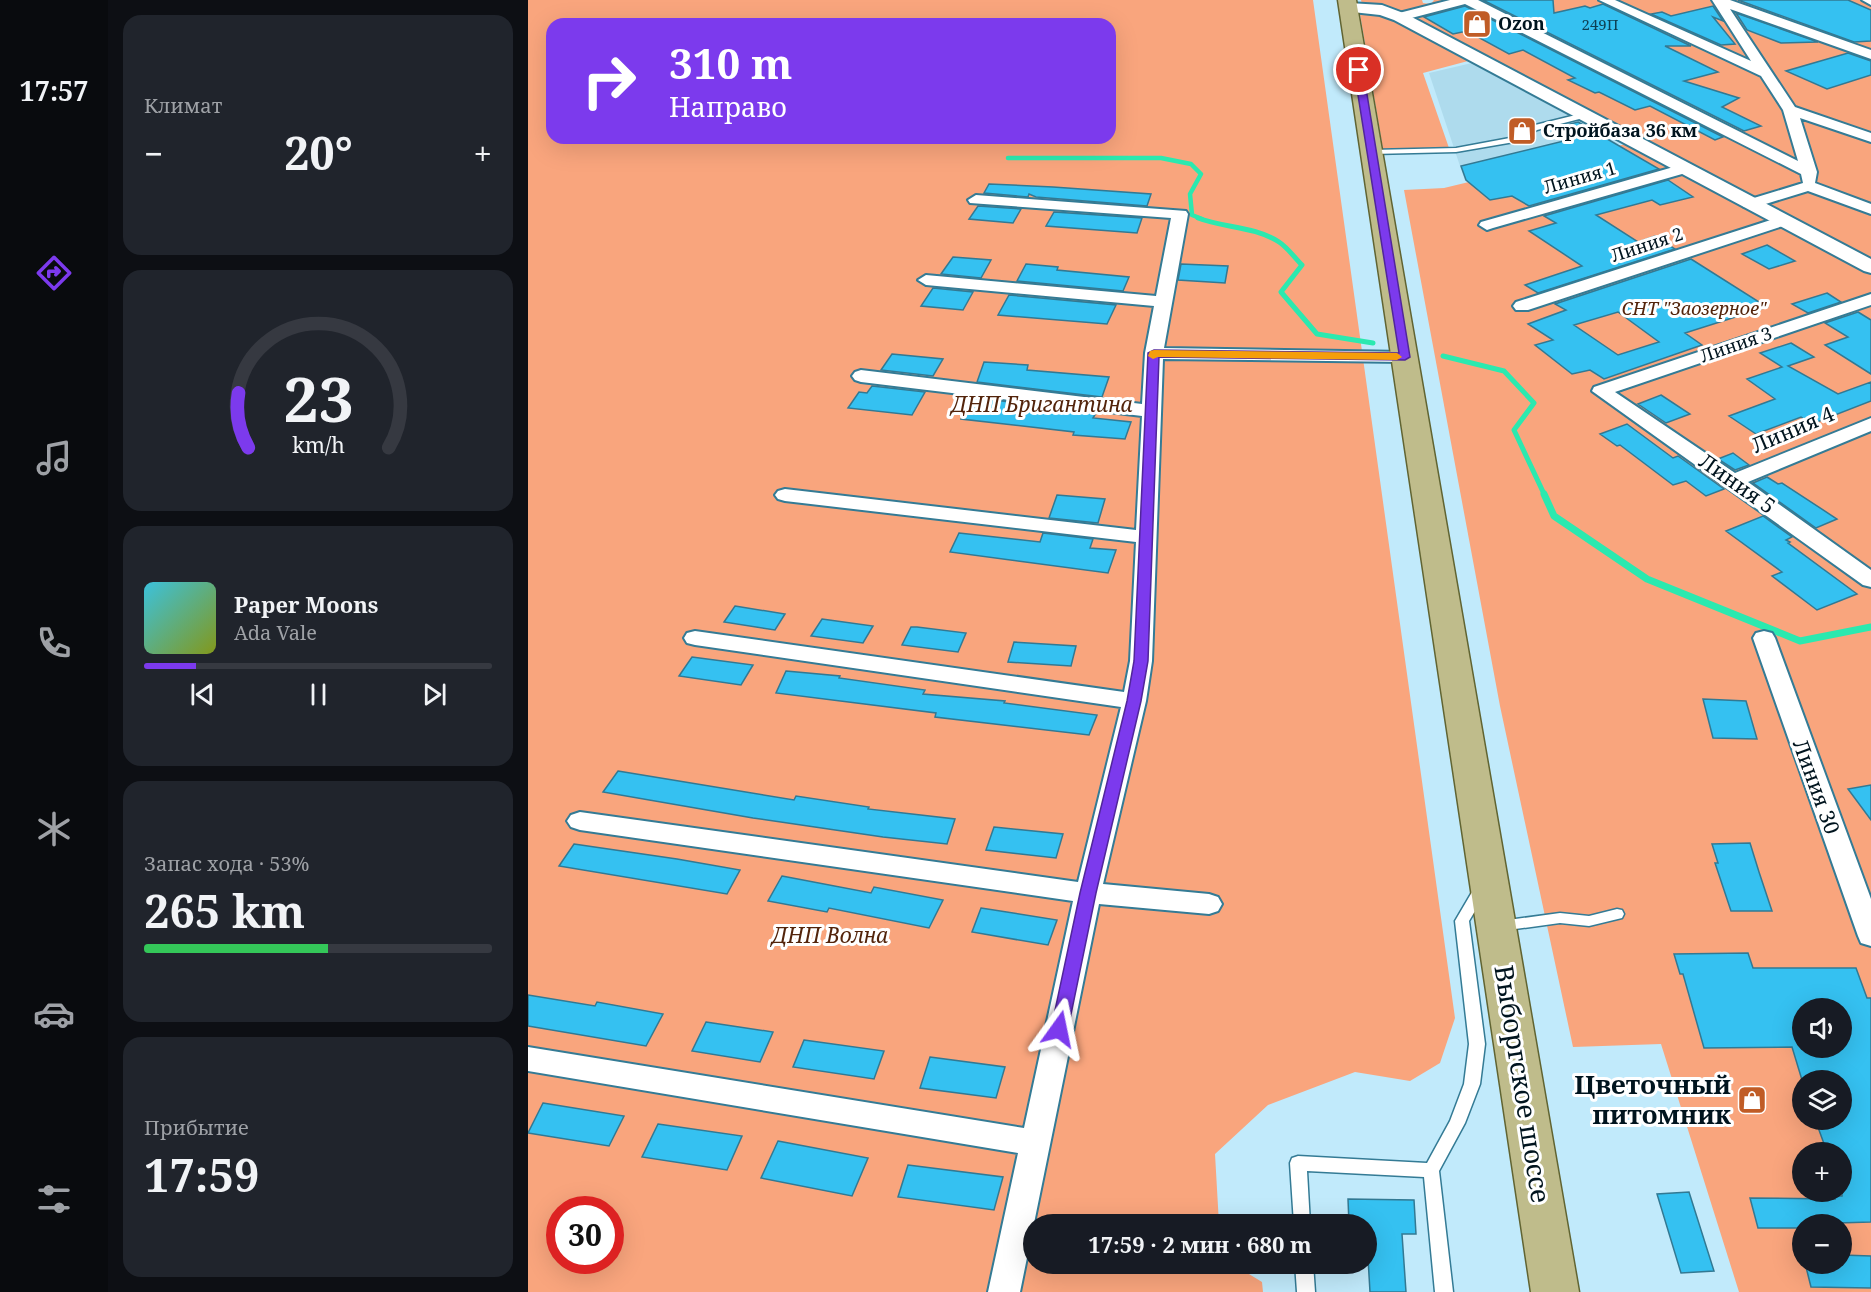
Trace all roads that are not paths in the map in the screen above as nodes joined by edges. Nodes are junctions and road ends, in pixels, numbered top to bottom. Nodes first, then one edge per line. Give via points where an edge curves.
1 (1466, 0) edge
2 (1605, 0) edge
3 (1718, 0) edge
4 (1348, 4) edge
5 (1400, 17) junction
6 (1871, 55) edge
7 (1767, 73) junction
8 (1790, 111) junction
9 (1584, 115) junction
10 (1871, 138) edge
11 (1372, 152) junction
12 (1684, 169) junction
13 (1809, 179) junction
14 (976, 200) dead end
15 (1750, 204) junction
16 (1871, 209) edge
17 (1783, 221) junction
18 (1487, 225) dead end
19 (1871, 267) edge
20 (926, 280) dead end
21 (1871, 299) edge
22 (1163, 302) junction
23 (1522, 306) dead end
24 (1154, 353) junction
25 (1405, 357) junction
26 (861, 376) dead end
27 (1601, 391) joint
28 (1151, 411) junction
29 (1871, 424) edge
30 (1733, 481) junction
31 (785, 495) dead end
32 (1145, 537) junction
33 (1871, 580) edge
34 (695, 638) dead end
35 (1764, 638) dead end
36 (1134, 701) junction
37 (580, 821) dead end
38 (1488, 877) junction
39 (1863, 888) edge
40 (1088, 893) junction
41 (1209, 904) dead end
42 (1617, 914) dead end
43 (1497, 927) junction
44 (1871, 936) edge
45 (528, 1059) edge
46 (1035, 1143) junction
47 (1431, 1170) junction
48 (1301, 1214) edge
49 (1305, 1274) edge
50 (1004, 1292) edge
51 (1306, 1292) edge
52 (1444, 1292) edge
53 (1556, 1292) edge

1 - 5 street
1 - 13 street
2 - 7 street
3 - 6 street
3 - 7 street
4 - 5 street
4 - 11 main road
5 - 9 street
7 - 8 street
8 - 10 street
8 - 13 street
9 - 11 lane via 1534,128 1517,138 1456,150
9 - 12 street
11 - 25 main road
12 - 15 street
12 - 18 street, Линия 1
13 - 15 street
13 - 16 street
14 - 22 street via 1180,214
15 - 17 street
17 - 19 street
17 - 23 street, Линия 2
20 - 22 street
21 - 27 street, Линия 3
22 - 24 street
24 - 25 street
24 - 28 street
25 - 38 main road, Выборгское шоссе
26 - 28 street
27 - 30 street, Линия 5
28 - 32 street
29 - 30 street, Линия 4
30 - 33 street, Линия 5
31 - 32 street
32 - 36 street via 1141,661
34 - 36 street
35 - 39 street, Линия 30
36 - 40 street
37 - 40 street
38 - 43 main road, Выборгское шоссе
38 - 47 lane via 1462,921 1478,1044 1472,1084 1457,1123
39 - 44 street, Линия 30
40 - 41 street
40 - 46 street
42 - 43 lane via 1589,921 1560,918
43 - 53 main road, Выборгское шоссе
45 - 46 street
46 - 50 street
47 - 48 lane via 1298,1163
47 - 52 lane
49 - 51 lane

